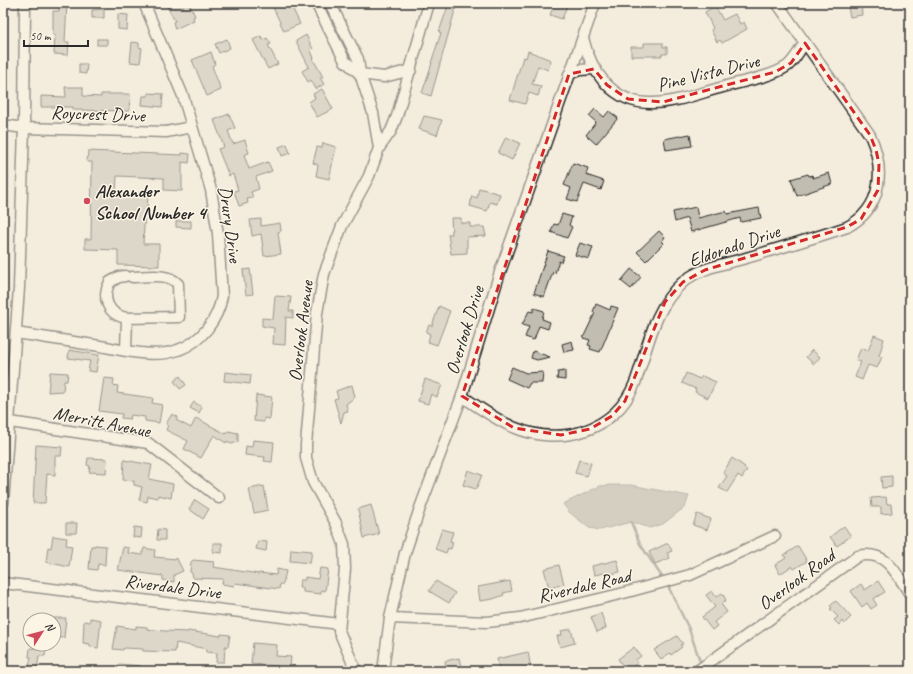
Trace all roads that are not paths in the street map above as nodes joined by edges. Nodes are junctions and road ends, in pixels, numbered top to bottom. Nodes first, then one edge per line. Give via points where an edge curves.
1 (25, 3) edge
2 (144, 3) edge
3 (316, 3) edge
4 (330, 3) edge
5 (429, 3) edge
6 (594, 3) edge
7 (777, 3) edge
8 (583, 38) junction
9 (805, 43) junction
10 (594, 69) junction
11 (411, 70) junction
12 (360, 74) junction
13 (569, 74) junction
14 (3, 125) edge
15 (192, 127) junction
16 (24, 128) junction
17 (379, 148) junction
18 (127, 318) junction
19 (16, 333) junction
20 (126, 350) junction
21 (462, 396) junction
22 (10, 422) junction
23 (219, 498) dead end
24 (3, 503) edge
25 (775, 536) dead end
26 (3, 583) edge
27 (910, 594) edge
28 (390, 618) junction
29 (338, 624) junction
30 (356, 671) edge
31 (383, 671) edge
32 (697, 671) edge

1 - 16 street
2 - 15 street, Drury Drive via 183,96
3 - 12 street via 345,61
4 - 12 street via 358,59
5 - 11 street, Overlook Avenue
6 - 8 street, Overlook Drive
7 - 9 street, Eldorado Drive
8 - 10 street, Pine Vista Drive
8 - 13 street, Overlook Drive
9 - 10 street, Pine Vista Drive via 791,63 775,72 663,102 638,102 624,97 607,85
9 - 21 street, Eldorado Drive via 870,135 876,150 879,164 878,190 860,219 847,228 705,270 683,282 664,302 626,401 612,416 590,429 561,435 514,428
10 - 13 street
11 - 12 street via 384,77
11 - 17 street, Overlook Avenue via 391,131
12 - 17 street via 374,113
13 - 21 street, Overlook Drive via 500,272
14 - 16 street, Roycrest Drive
15 - 16 street, Roycrest Drive via 166,132
15 - 20 street, Drury Drive via 216,215 222,296 220,306 203,334 178,350 154,354
16 - 19 street
17 - 29 street, Overlook Avenue via 369,176 342,226 329,259 320,292 314,339 306,458 313,482 336,523 344,544 345,568
18 - 18 street via 179,317 178,284 167,277 128,276 118,277 110,282 106,294 110,310 119,317
18 - 20 street
19 - 20 street, Drury Drive
19 - 22 street
21 - 28 street, Overlook Drive via 408,546
22 - 23 street, Merritt Avenue via 148,443
22 - 24 street
25 - 28 street, Riverdale Road via 690,575 520,618 488,622
26 - 29 street, Riverdale Drive
27 - 32 street, Overlook Road via 889,563 880,556 858,556
28 - 31 street, Overlook Drive
29 - 30 street, Overlook Avenue via 338,631

